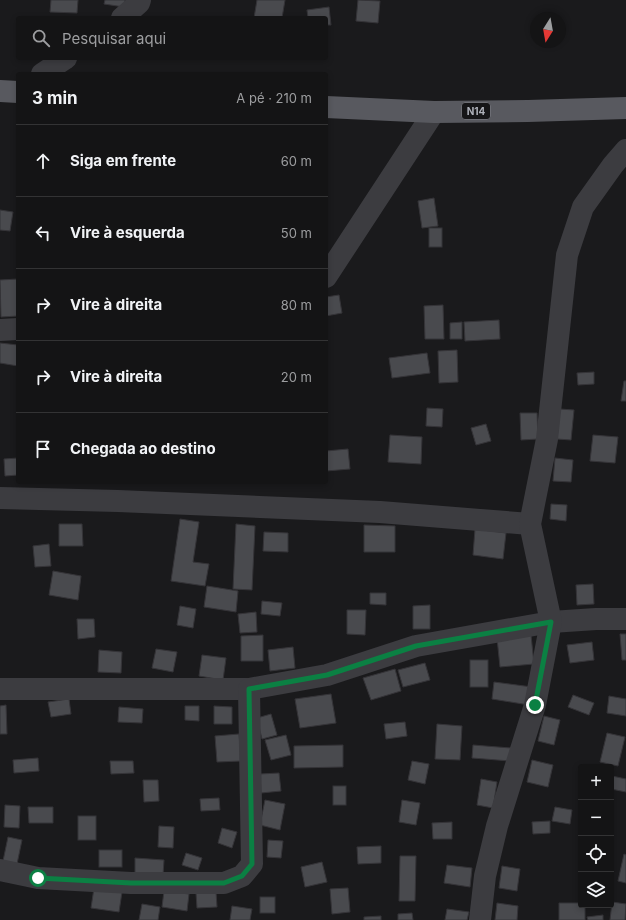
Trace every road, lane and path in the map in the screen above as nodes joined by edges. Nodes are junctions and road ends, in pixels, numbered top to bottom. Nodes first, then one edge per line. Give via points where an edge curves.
1 (140, 0) edge
2 (124, 16) edge
3 (63, 60) edge
4 (45, 72) edge
5 (328, 107) edge
6 (626, 108) edge
7 (434, 112) junction
8 (626, 150) edge
9 (328, 274) edge
10 (16, 329) edge
11 (0, 330) edge
12 (0, 498) edge
13 (530, 524) junction
14 (626, 619) edge
15 (551, 622) junction
16 (0, 689) edge
17 (249, 689) junction
18 (0, 870) edge
19 (480, 920) edge

1 - 2 street
3 - 4 street
5 - 7 main road, N14
6 - 7 main road, N14
7 - 9 street
8 - 13 street via 612,165 583,207 567,255 547,439
10 - 11 street
12 - 13 street via 372,512
13 - 15 street
14 - 15 street
15 - 17 street via 416,646 327,675
15 - 19 street via 535,705 484,876
16 - 17 street
17 - 18 street via 252,864 242,876 224,883 131,883 38,878

